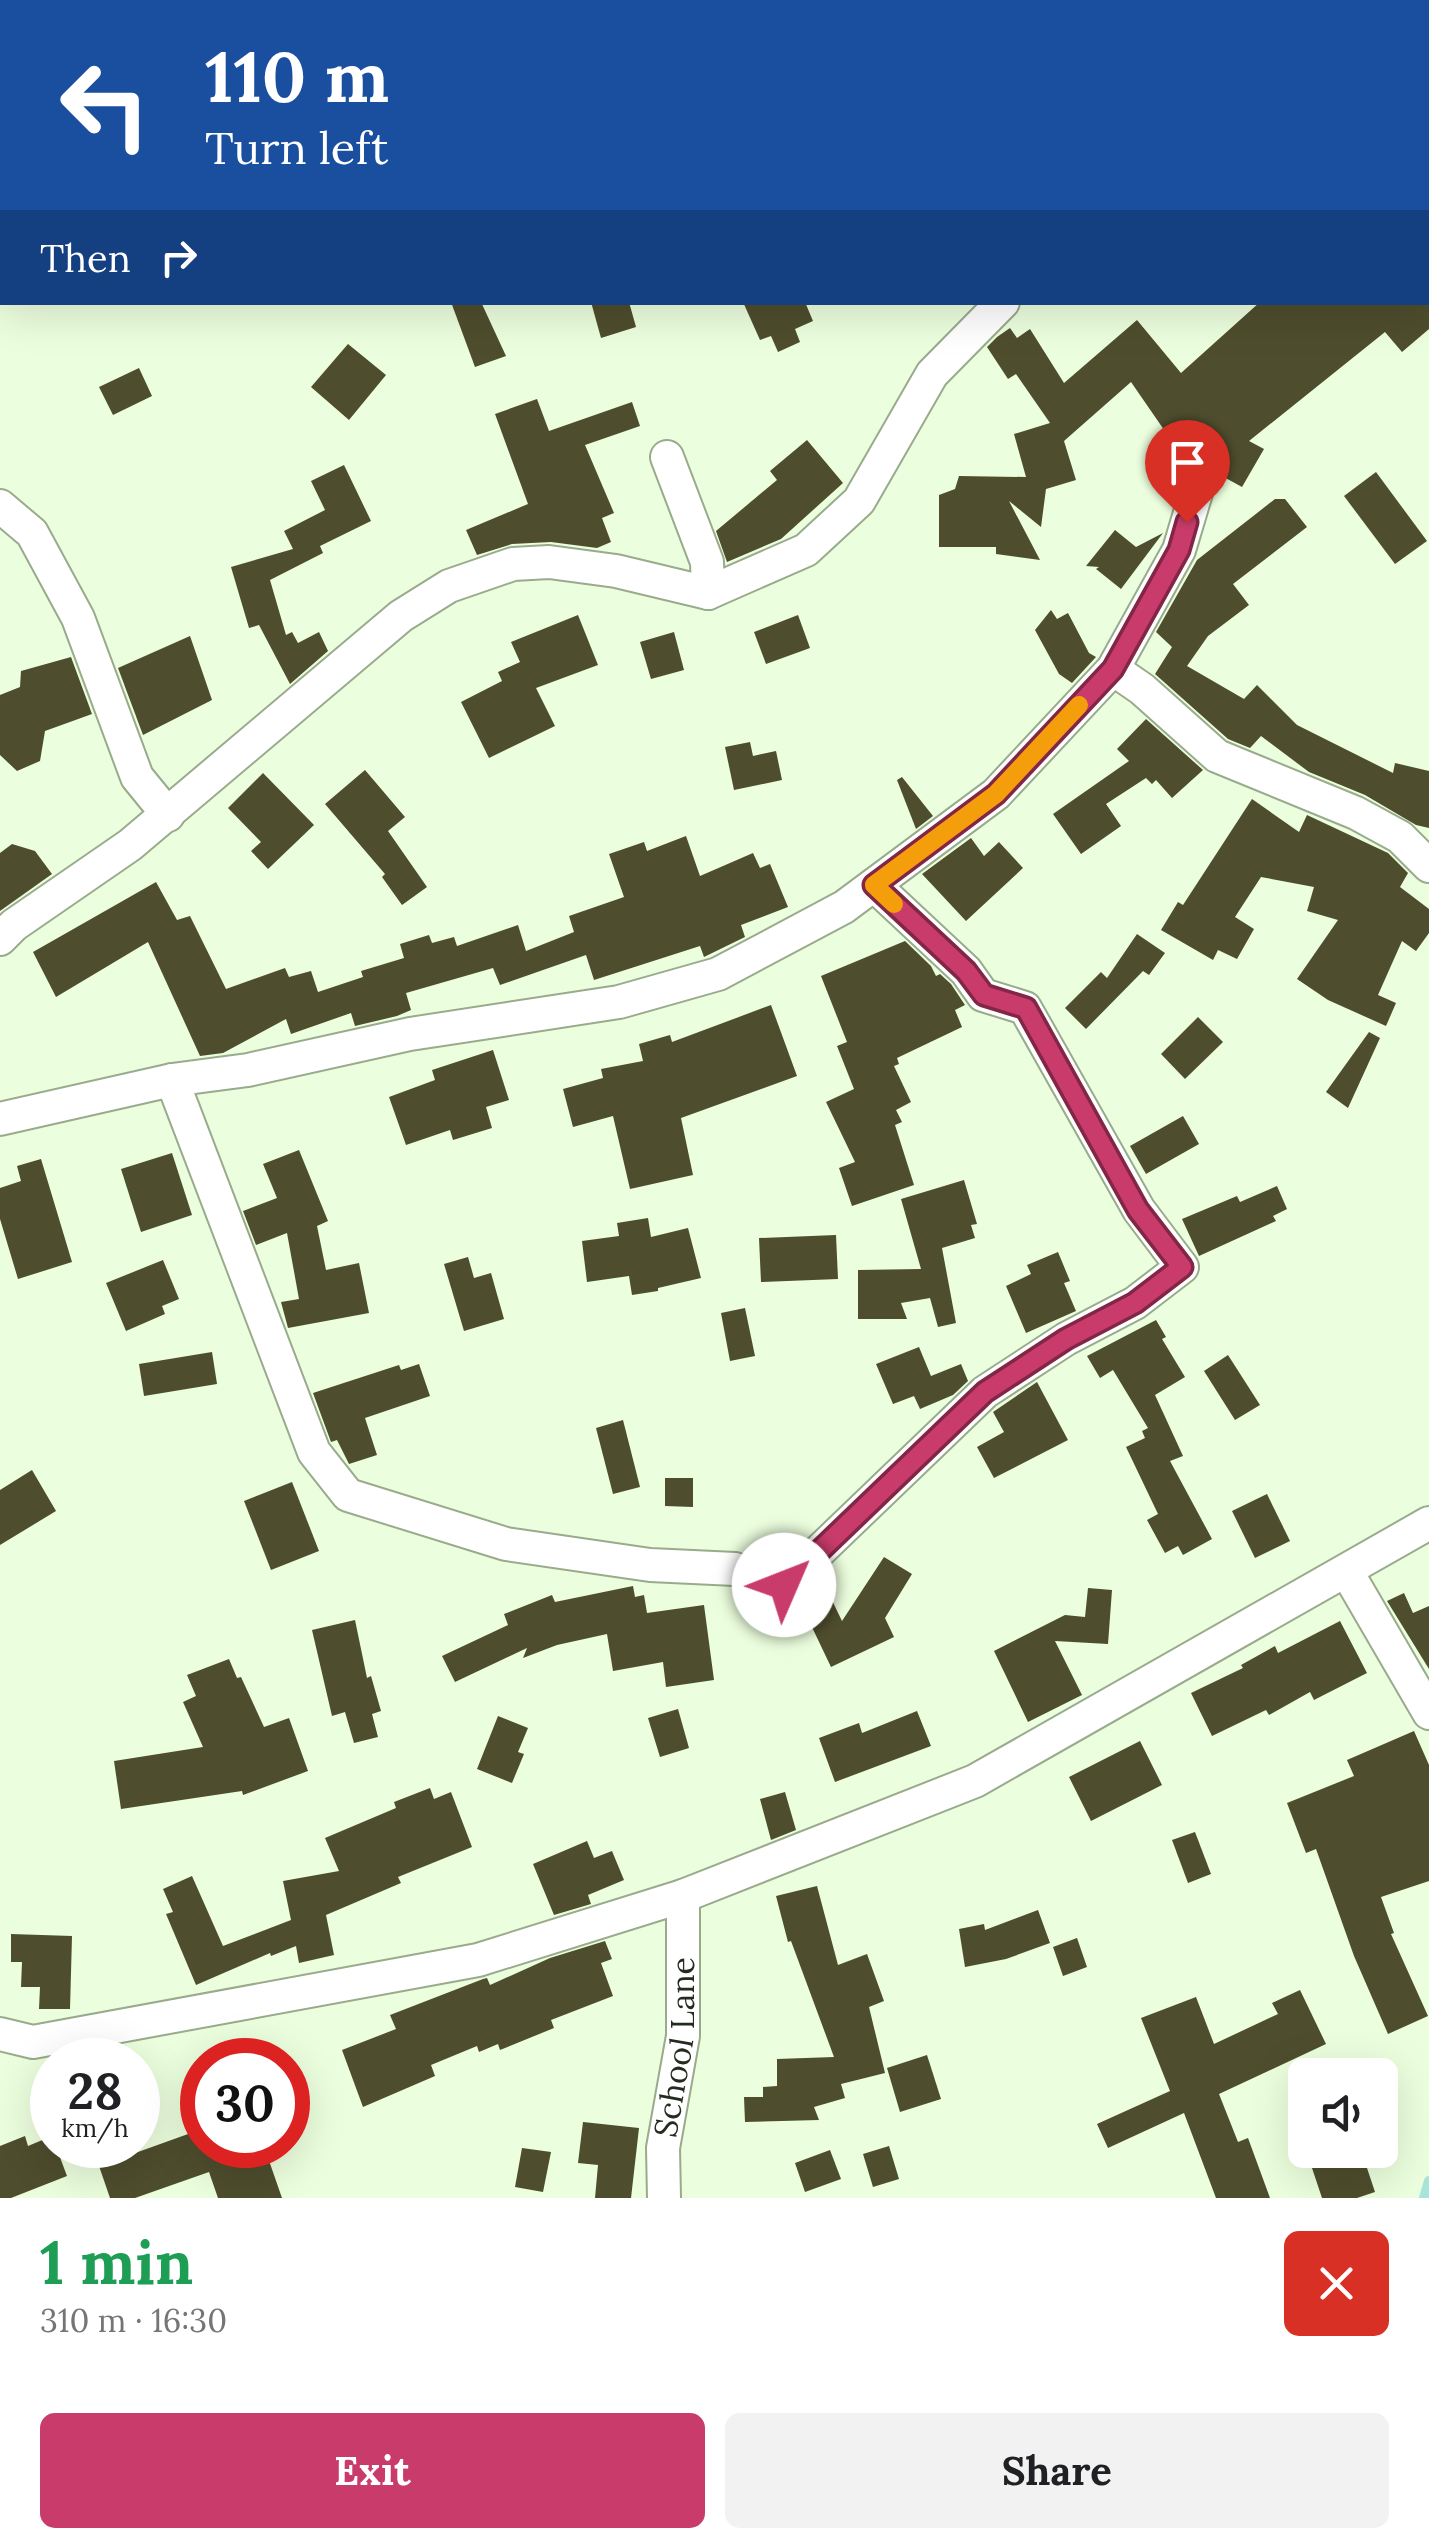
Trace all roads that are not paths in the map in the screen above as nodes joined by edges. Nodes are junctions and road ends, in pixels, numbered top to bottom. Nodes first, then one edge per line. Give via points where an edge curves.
1 (1000, 305) edge
2 (667, 457) dead end
3 (1196, 494) dead end
4 (0, 506) edge
5 (708, 593) junction
6 (1113, 669) junction
7 (168, 815) junction
8 (1429, 866) edge
9 (874, 885) junction
10 (0, 940) edge
11 (172, 1080) junction
12 (0, 1119) edge
13 (1429, 1522) edge
14 (1347, 1572) junction
15 (1429, 1714) edge
16 (682, 1896) junction
17 (0, 2034) edge
18 (664, 2198) edge

1 - 5 street via 932,374 860,500 806,550
2 - 5 street via 707,562
3 - 6 street via 1179,550
4 - 7 street via 32,532 78,618 137,777
5 - 7 street via 549,562 513,564 449,586 386,628
6 - 8 street via 1217,756 1356,814 1400,837
6 - 9 street via 996,794
7 - 10 street
9 - 11 street via 718,974 635,998
9 - 11 street via 984,995 1026,1008 1138,1210 1182,1267 1135,1303 985,1392 784,1585 736,1569 506,1544 348,1495 314,1452
11 - 12 street
13 - 14 street
14 - 15 street
14 - 16 street via 975,1780
16 - 17 street via 478,1960 33,2042
16 - 18 street, School Lane via 684,2036 663,2148

